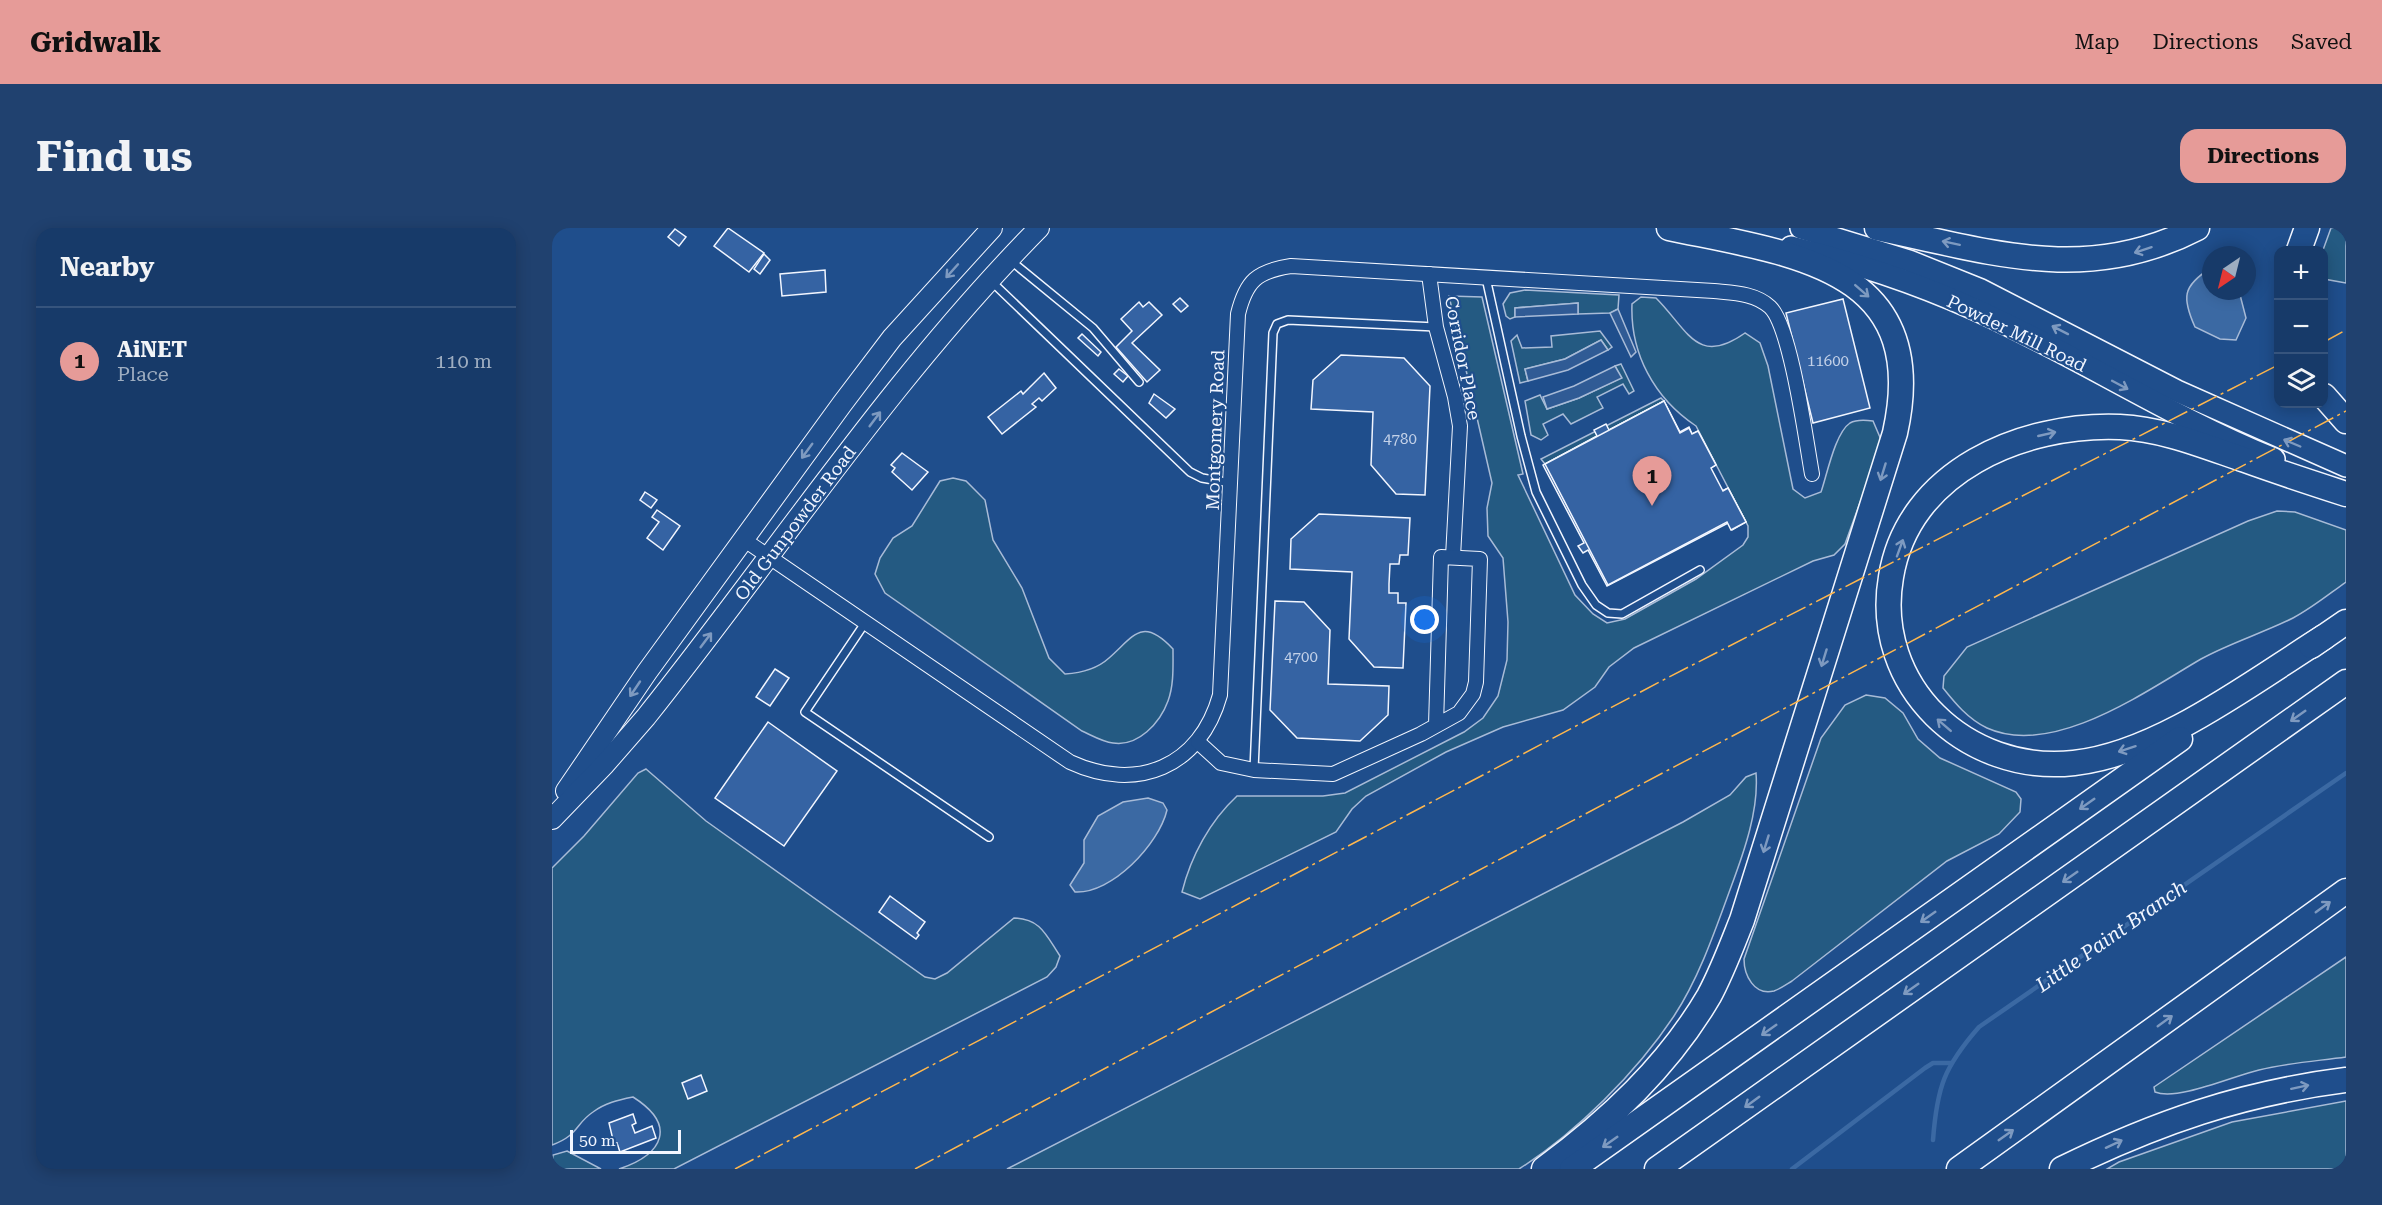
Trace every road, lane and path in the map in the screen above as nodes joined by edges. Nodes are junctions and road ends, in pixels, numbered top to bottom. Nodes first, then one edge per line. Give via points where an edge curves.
1 (992, 228) edge
2 (1039, 228) edge
3 (1670, 228) edge
4 (1801, 228) edge
5 (1877, 228) edge
6 (2197, 228) edge
7 (2307, 228) edge
8 (2300, 246) edge
9 (1008, 259) junction
10 (1429, 274) junction
11 (1486, 278) junction
12 (990, 279) junction
13 (1436, 327) junction
14 (1139, 382) dead end
15 (2328, 401) edge
16 (2346, 421) edge
17 (2346, 466) edge
18 (1812, 474) dead end
19 (1231, 483) junction
20 (2346, 488) edge
21 (2346, 494) edge
22 (743, 539) junction
23 (769, 557) junction
24 (1453, 557) junction
25 (1700, 570) dead end
26 (2346, 622) edge
27 (866, 623) junction
28 (2324, 637) junction
29 (2346, 682) edge
30 (1436, 726) junction
31 (1198, 742) junction
32 (1254, 770) junction
33 (552, 810) edge
34 (552, 819) edge
35 (989, 837) dead end
36 (2346, 891) edge
37 (2346, 1080) edge
38 (1544, 1169) edge
39 (1572, 1169) edge
40 (1657, 1169) edge
41 (1959, 1169) edge
42 (2062, 1169) edge

1 -> 22 main road, Old Gunpowder Road via 892,338
2 - 9 main road, Old Gunpowder Road
3 -> 20 main road, Powder Mill Road via 1776,243 1904,280 1973,308 2251,450
3 -> 38 highway via 1750,245 1813,264 1849,281 1882,313 1896,343 1903,398 1885,466 1727,957 1709,995 1662,1063 1623,1105
17 -> 4 main road, Powder Mill Road via 2177,391 1981,290 1909,261
6 -> 5 highway via 2125,255 2082,261 2001,254
7 - 8 highway
9 - 12 main road, Old Gunpowder Road
9 - 14 lane via 1093,328
10 - 11 street, Montgomery Road
10 - 13 street, Corridor Place
10 - 19 street, Montgomery Road via 1291,266 1272,269 1247,287 1238,314
11 - 18 street, Montgomery Road via 1714,291 1759,299 1771,308 1783,329
11 - 25 lane via 1530,475 1560,542 1596,605 1608,613 1622,614
12 - 19 lane via 1190,472
23 -> 12 main road, Old Gunpowder Road via 898,388
13 - 24 street, Corridor Place via 1460,426
13 - 32 lane via 1288,320 1277,324 1273,333
15 - 16 highway
19 - 31 street, Montgomery Road via 1223,678 1215,714
28 -> 21 highway via 2184,724 2143,744 2075,763 2035,764 1994,755 1959,738 1931,713 1908,681 1896,650 1888,612 1891,576 1902,541 1919,510 1943,482 1974,460 2014,442 2061,431 2097,427 2142,429 2188,440
22 - 23 street, Montgomery Road
22 -> 33 main road, Old Gunpowder Road
23 - 27 street, Montgomery Road
34 -> 23 main road, Old Gunpowder Road via 646,717
24 - 30 street via 1441,557
24 - 30 street via 1480,559 1476,682 1473,694 1459,713
26 - 28 highway
27 - 31 street, Montgomery Road via 1090,772 1114,776 1158,769
27 - 35 lane via 805,712
28 -> 39 highway
29 -> 40 highway
30 - 32 street via 1333,774
31 - 32 street via 1221,763
41 -> 36 highway
42 -> 37 highway via 2193,1112

